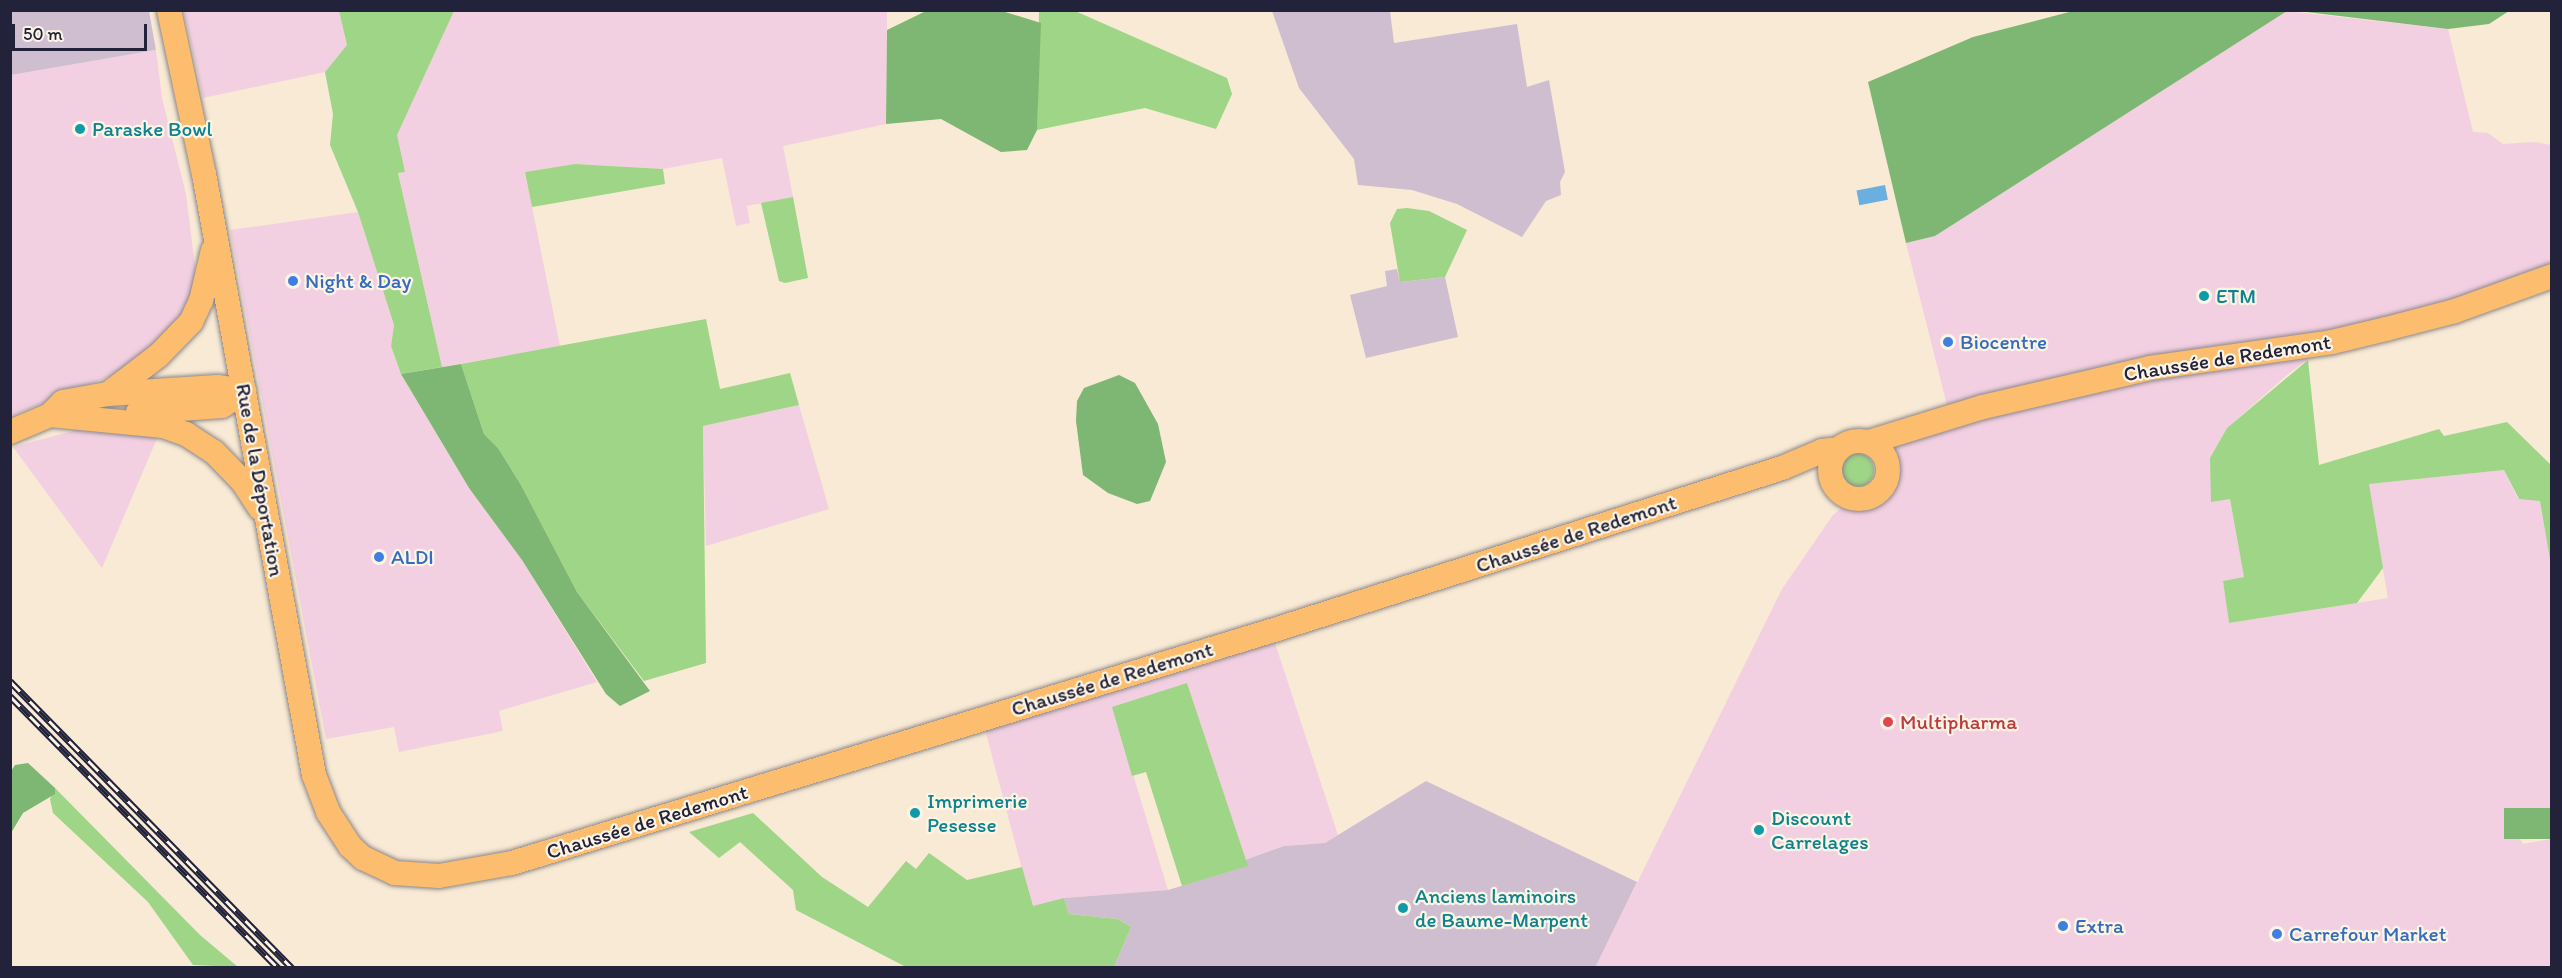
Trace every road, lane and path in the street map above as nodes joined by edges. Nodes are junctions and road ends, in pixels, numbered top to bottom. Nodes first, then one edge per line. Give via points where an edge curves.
1 (169, 10) edge
2 (215, 237) junction
3 (2552, 269) edge
4 (2541, 280) edge
5 (244, 391) junction
6 (108, 394) junction
7 (50, 415) junction
8 (88, 418) junction
9 (1921, 428) junction
10 (10, 432) edge
11 (1869, 442) junction
12 (1838, 449) junction
13 (1782, 468) junction
14 (1888, 468) junction
15 (1831, 478) junction
16 (266, 517) junction
17 (439, 876) joint

1 - 2 main road, Rue de la Déportation
2 - 5 main road, Rue de la Déportation
2 - 6 main road via 201,301 191,322 159,355
3 - 4 main road, Chaussée de Redemont
4 - 9 main road, Chaussée de Redemont via 2455,311 2331,342 2150,368 1983,407
5 - 6 main road via 217,387
5 - 8 main road via 222,406
5 - 16 main road, Rue de la Déportation
6 - 7 main road via 63,402
7 - 8 main road
7 - 10 main road
8 - 16 main road via 163,426 186,434 213,452 243,482
9 - 11 main road, Chaussée de Redemont
9 - 14 main road, Chaussée de Redemont via 1897,444
11 - 12 main road via 1852,441
11 - 14 main road via 1882,453
12 - 13 main road, Chaussée de Redemont via 1822,451
12 - 15 main road via 1830,463
13 - 15 main road, Chaussée de Redemont
13 - 17 main road, Chaussée de Redemont via 669,816 512,863
14 - 15 main road via 1878,491 1860,498 1845,495
16 - 17 main road, Rue de la Déportation via 314,774 328,812 350,846 371,862 394,873

